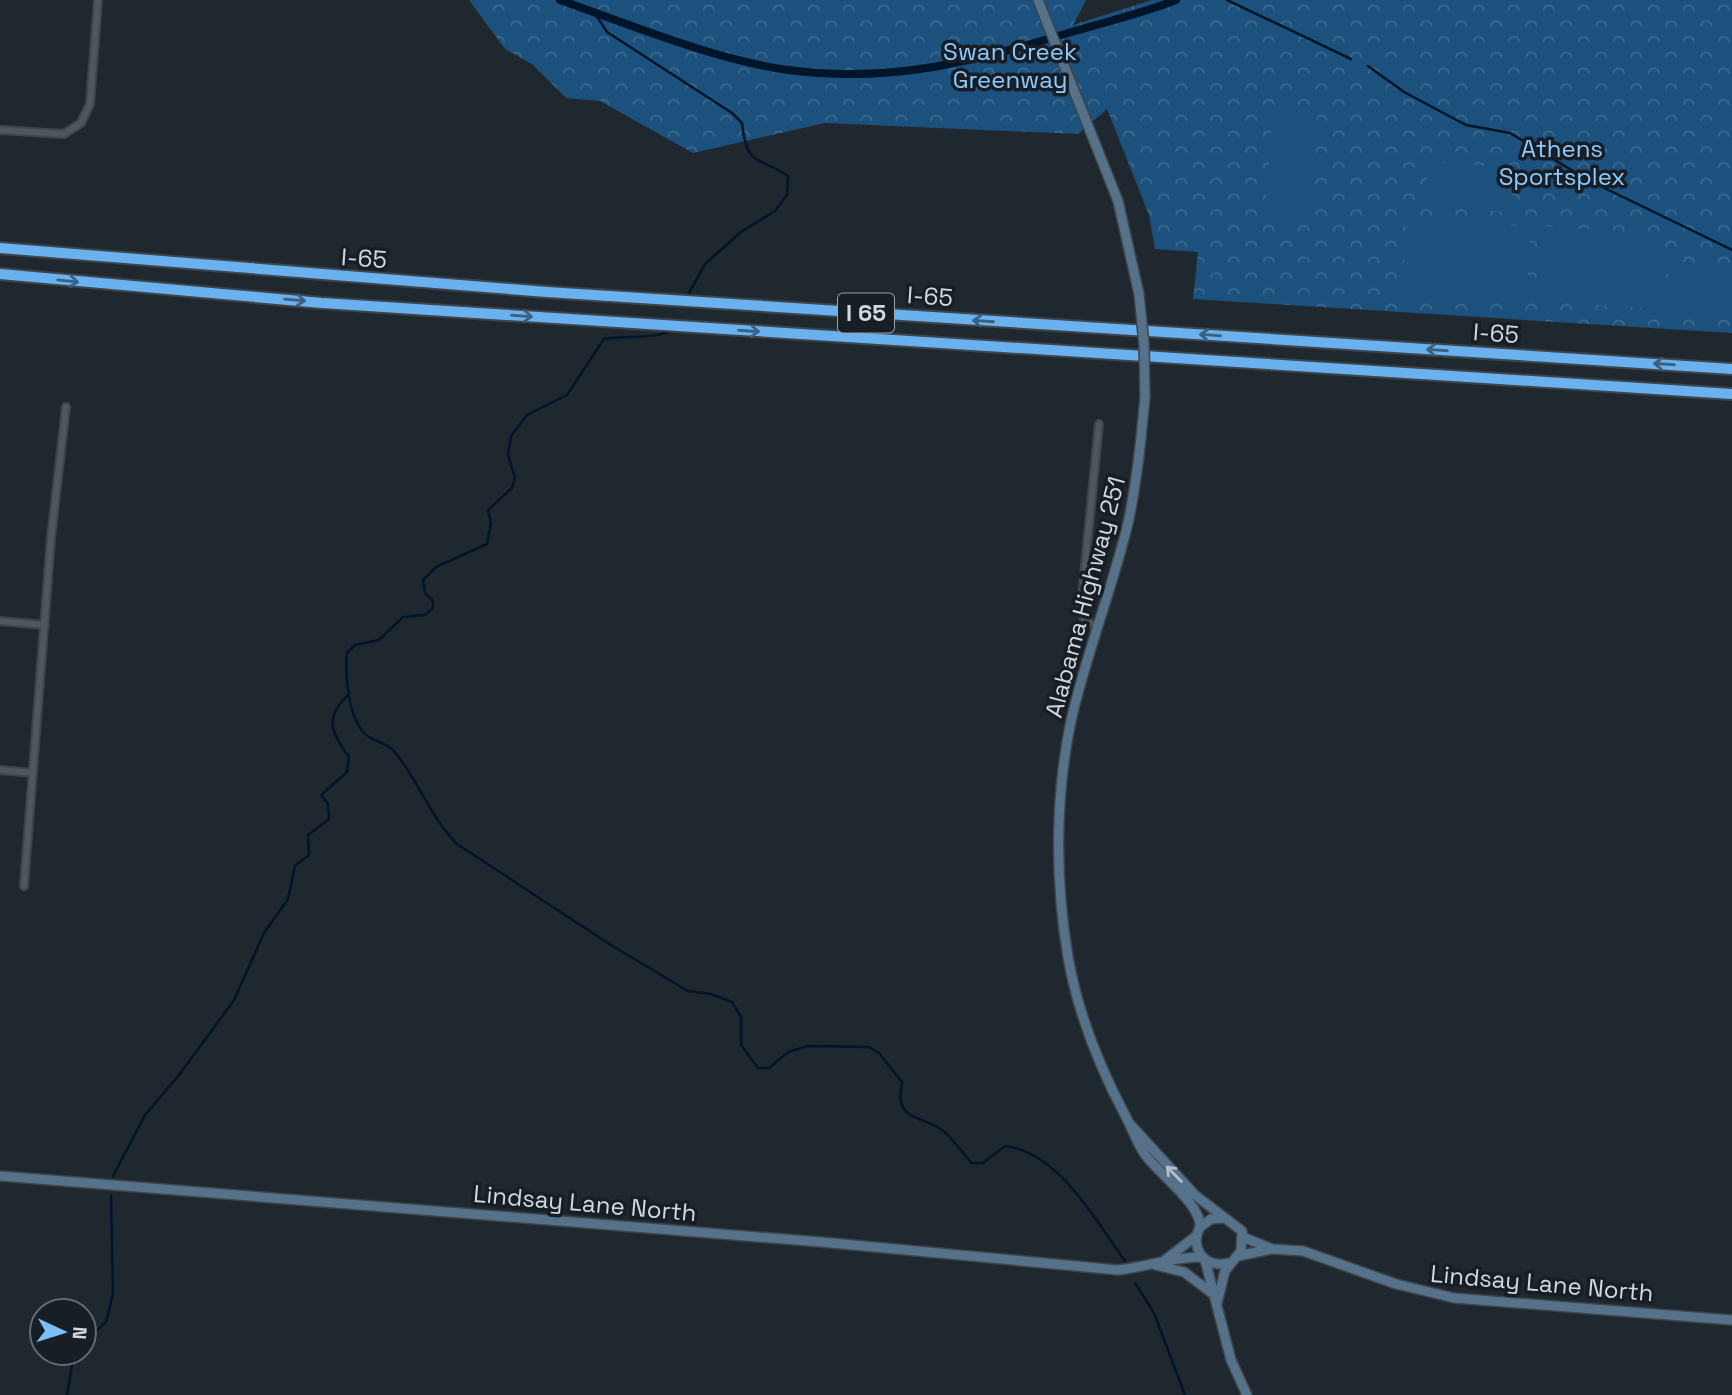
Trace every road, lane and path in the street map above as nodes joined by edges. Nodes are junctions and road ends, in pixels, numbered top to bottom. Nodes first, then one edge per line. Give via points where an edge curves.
1 (98, 0) edge
2 (1039, 1) edge
3 (0, 130) edge
4 (0, 248) edge
5 (0, 274) edge
6 (1732, 369) edge
7 (1732, 394) edge
8 (65, 407) dead end
9 (1100, 424) dead end
10 (0, 621) edge
11 (45, 625) junction
12 (1097, 625) junction
13 (0, 770) edge
14 (33, 773) junction
15 (24, 886) dead end
16 (1130, 1124) junction
17 (0, 1176) edge
18 (1224, 1218) junction
19 (1198, 1231) junction
20 (1243, 1237) junction
21 (1272, 1249) junction
22 (1238, 1256) junction
23 (1203, 1258) junction
24 (1166, 1260) junction
25 (1230, 1263) junction
26 (1154, 1265) junction
27 (1215, 1299) junction
28 (1732, 1320) edge
29 (1247, 1395) edge

1 - 3 street via 90,104 81,123 64,134
2 - 12 street, Alabama Highway 251, bridge via 1118,201 1139,294 1144,344 1139,461 1127,524
6 -> 4 highway, I-65 / I 65 via 547,292
5 -> 7 highway, I 65 via 323,303
8 - 11 street
9 - 12 street via 1081,606 1084,621
10 - 11 street
11 - 14 street
12 - 16 street, Alabama Highway 251 via 1066,751 1060,879 1068,958 1080,1008 1101,1070
13 - 14 street
14 - 15 street
18 -> 16 street, Alabama Highway 251 via 1177,1177
16 - 19 street, Alabama Highway 251 via 1149,1161 1197,1212
17 - 26 street, Lindsay Lane North via 1118,1270
18 - 19 street via 1211,1219
18 - 20 street, Alabama Highway 251 via 1239,1227
19 - 23 street, Alabama Highway 251 via 1196,1247
19 - 24 street, Lindsay Lane North
20 - 21 street, Lindsay Lane North
20 - 22 street
21 - 22 street, Lindsay Lane North
21 - 28 street, Lindsay Lane North via 1315,1254 1435,1295
22 - 25 street, Alabama Highway 251
23 - 24 street, Lindsay Lane North
23 - 25 street
23 - 27 street, Alabama Highway 251
24 - 26 street, Lindsay Lane North
25 - 27 street, Alabama Highway 251
26 - 27 street via 1184,1272
27 - 29 street, Alabama Highway 251 via 1231,1360

